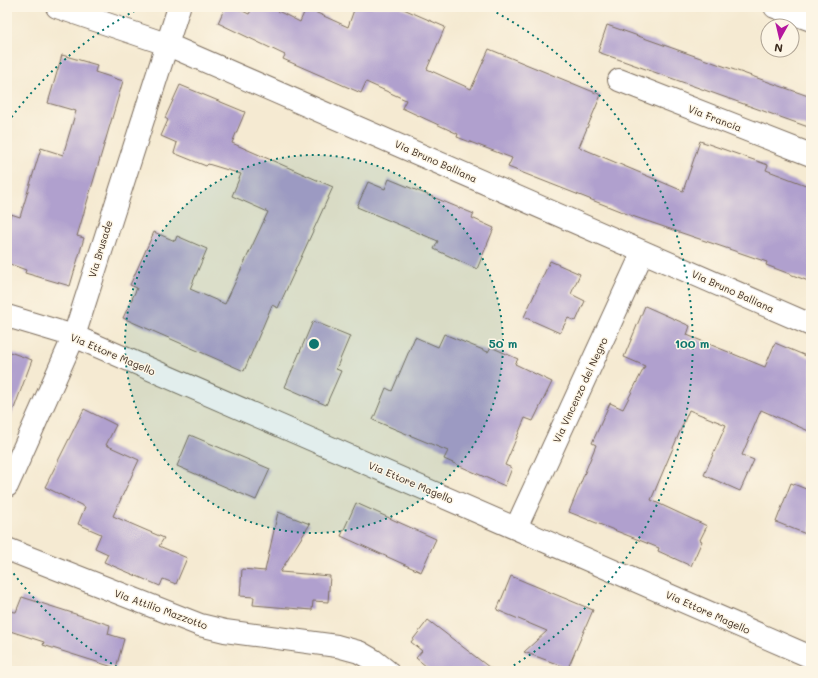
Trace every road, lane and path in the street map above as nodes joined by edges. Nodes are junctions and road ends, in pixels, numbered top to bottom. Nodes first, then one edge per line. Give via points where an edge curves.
1 (57, 7) edge
2 (179, 7) edge
3 (775, 7) edge
4 (811, 20) edge
5 (166, 44) junction
6 (619, 80) dead end
7 (811, 155) edge
8 (643, 252) junction
9 (7, 316) edge
10 (811, 325) edge
11 (74, 336) junction
12 (7, 486) edge
13 (516, 528) junction
14 (7, 549) edge
15 (811, 657) edge
16 (388, 671) edge

1 - 5 street, Via Bruno Balliana
2 - 5 street, Via Brusade
3 - 4 street
5 - 8 street, Via Bruno Balliana
5 - 11 street, Via Brusade
6 - 7 street, Via Francia
8 - 10 street, Via Bruno Balliana
8 - 13 street, Via Vincenzo del Negro
9 - 11 street, Via Ettore Magello
11 - 12 street, Via Brusade
11 - 13 street, Via Ettore Magello
13 - 15 street, Via Ettore Magello
14 - 16 street, Via Attilio Mazzotto via 200,625 225,631 336,646 359,652

